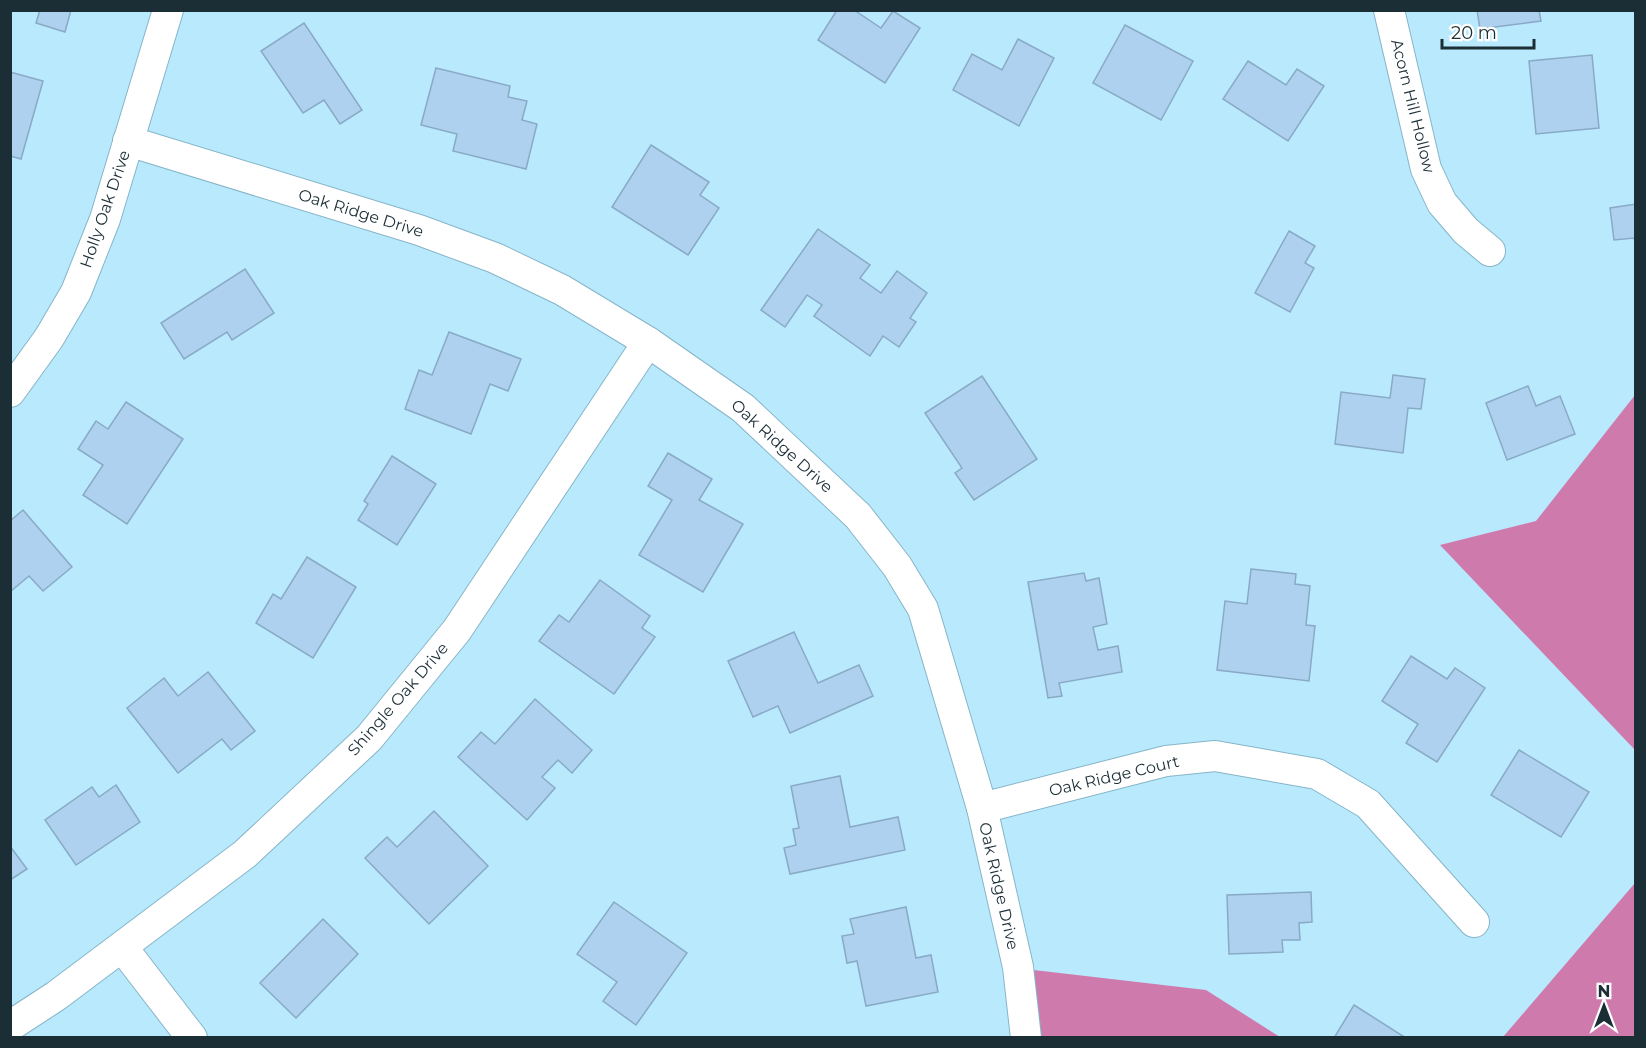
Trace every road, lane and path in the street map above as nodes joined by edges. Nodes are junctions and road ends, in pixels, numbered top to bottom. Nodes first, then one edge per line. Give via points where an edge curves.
1 (168, 10) edge
2 (1389, 10) edge
3 (128, 141) junction
4 (1490, 251) dead end
5 (648, 342) junction
6 (10, 392) edge
7 (982, 808) junction
8 (1474, 922) dead end
9 (122, 947) junction
10 (10, 1026) edge
11 (192, 1038) edge
12 (1026, 1038) edge

1 - 3 street, Holly Oak Drive
2 - 4 street, Acorn Hill Hollow via 1426,169 1442,203
3 - 5 street, Oak Ridge Drive via 418,230 495,258 562,290
3 - 6 street, Holly Oak Drive via 105,219 76,292
5 - 7 street, Oak Ridge Drive via 743,408 858,516 897,567 923,609
5 - 9 street, Shingle Oak Drive via 457,630 369,738 245,854
7 - 8 street, Oak Ridge Court via 1166,761 1215,756 1317,774 1368,804
7 - 12 street, Oak Ridge Drive via 1018,967
9 - 10 street, Shingle Oak Drive
9 - 11 street

